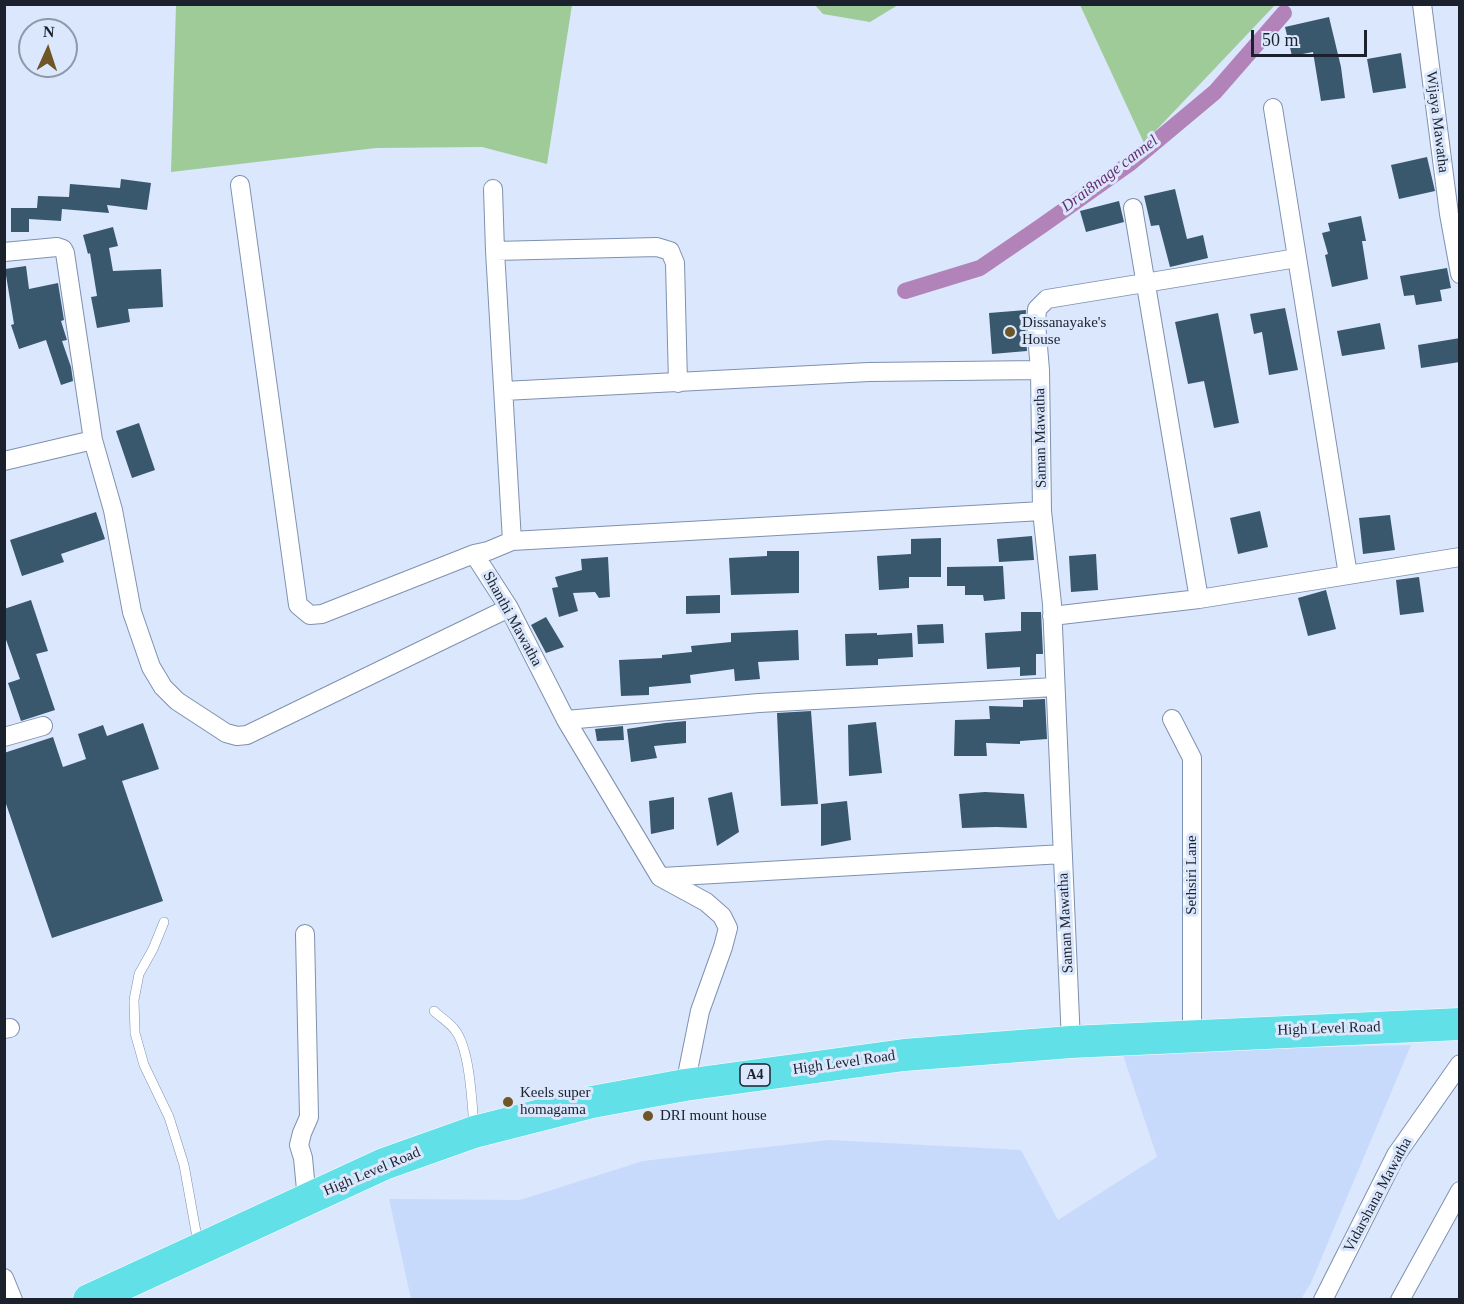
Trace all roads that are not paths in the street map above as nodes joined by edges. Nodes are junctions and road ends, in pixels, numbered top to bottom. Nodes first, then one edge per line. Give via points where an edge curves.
1 (1422, 4) edge
2 (1273, 108) dead end
3 (240, 185) dead end
4 (493, 189) dead end
5 (1134, 208) dead end
6 (495, 251) junction
7 (4, 252) edge
8 (1297, 258) junction
9 (1460, 274) edge
10 (1146, 283) junction
11 (1040, 370) junction
12 (678, 383) junction
13 (504, 391) junction
14 (93, 440) junction
15 (4, 460) edge
16 (1042, 511) junction
17 (512, 541) junction
18 (474, 554) junction
19 (1460, 557) edge
20 (1348, 575) junction
21 (1199, 599) junction
22 (509, 608) junction
23 (1052, 616) junction
24 (1055, 687) junction
25 (1172, 719) dead end
26 (566, 720) junction
27 (44, 726) dead end
28 (4, 737) edge
29 (1063, 854) junction
30 (660, 877) junction
31 (164, 922) dead end
32 (305, 934) dead end
33 (434, 1011) dead end
34 (1460, 1024) edge
35 (1192, 1035) junction
36 (1071, 1042) junction
37 (1460, 1064) edge
38 (685, 1085) junction
39 (474, 1132) junction
40 (1460, 1191) edge
41 (307, 1200) junction
42 (199, 1249) junction
43 (4, 1278) edge
44 (13, 1299) edge
45 (89, 1299) edge
46 (1323, 1299) edge
47 (1400, 1299) edge

1 - 9 street, Wijaya Mawatha
2 - 8 street
3 - 18 street via 298,605 310,615 322,614
4 - 6 street
5 - 10 street
6 - 12 street via 657,247 670,251 675,263
6 - 13 street
7 - 14 street via 57,247 65,253
8 - 10 street
8 - 20 street
10 - 11 street via 1047,299 1037,309
10 - 21 street
11 - 12 street, Saman Mawatha via 869,372
11 - 16 street, Saman Mawatha
12 - 13 street, Saman Mawatha
13 - 17 street
14 - 15 street
14 - 22 street via 113,510 132,612 151,667 177,701 226,733 247,735
16 - 17 street
16 - 23 street, Saman Mawatha
17 - 18 street
18 - 22 street, Shanthi Mawatha
19 - 20 street
20 - 21 street
21 - 23 street
22 - 26 street, Shanthi Mawatha
23 - 24 street, Saman Mawatha
24 - 26 street via 759,703
24 - 29 street, Saman Mawatha
25 - 35 street, Sethsiri Lane via 1192,758
26 - 30 street, Shanthi Mawatha
27 - 28 street
29 - 30 street
29 - 36 street, Saman Mawatha
30 - 38 street via 706,902 722,916 728,928 700,1011
31 - 42 lane via 139,974 134,1000 135,1034 184,1165
32 - 41 street via 309,1117 299,1145
33 - 39 lane via 456,1030 465,1053
34 - 35 highway, High Level Road / A4
35 - 36 highway, High Level Road / A4
36 - 38 highway, High Level Road / A4 via 904,1055
37 - 46 street, Vidarshana Mawatha via 1396,1155
38 - 39 highway, High Level Road / A4 via 592,1102
39 - 41 highway, High Level Road / A4 via 384,1164
40 - 47 street
41 - 42 highway, High Level Road / A4
42 - 45 highway, High Level Road / A4
43 - 44 street

